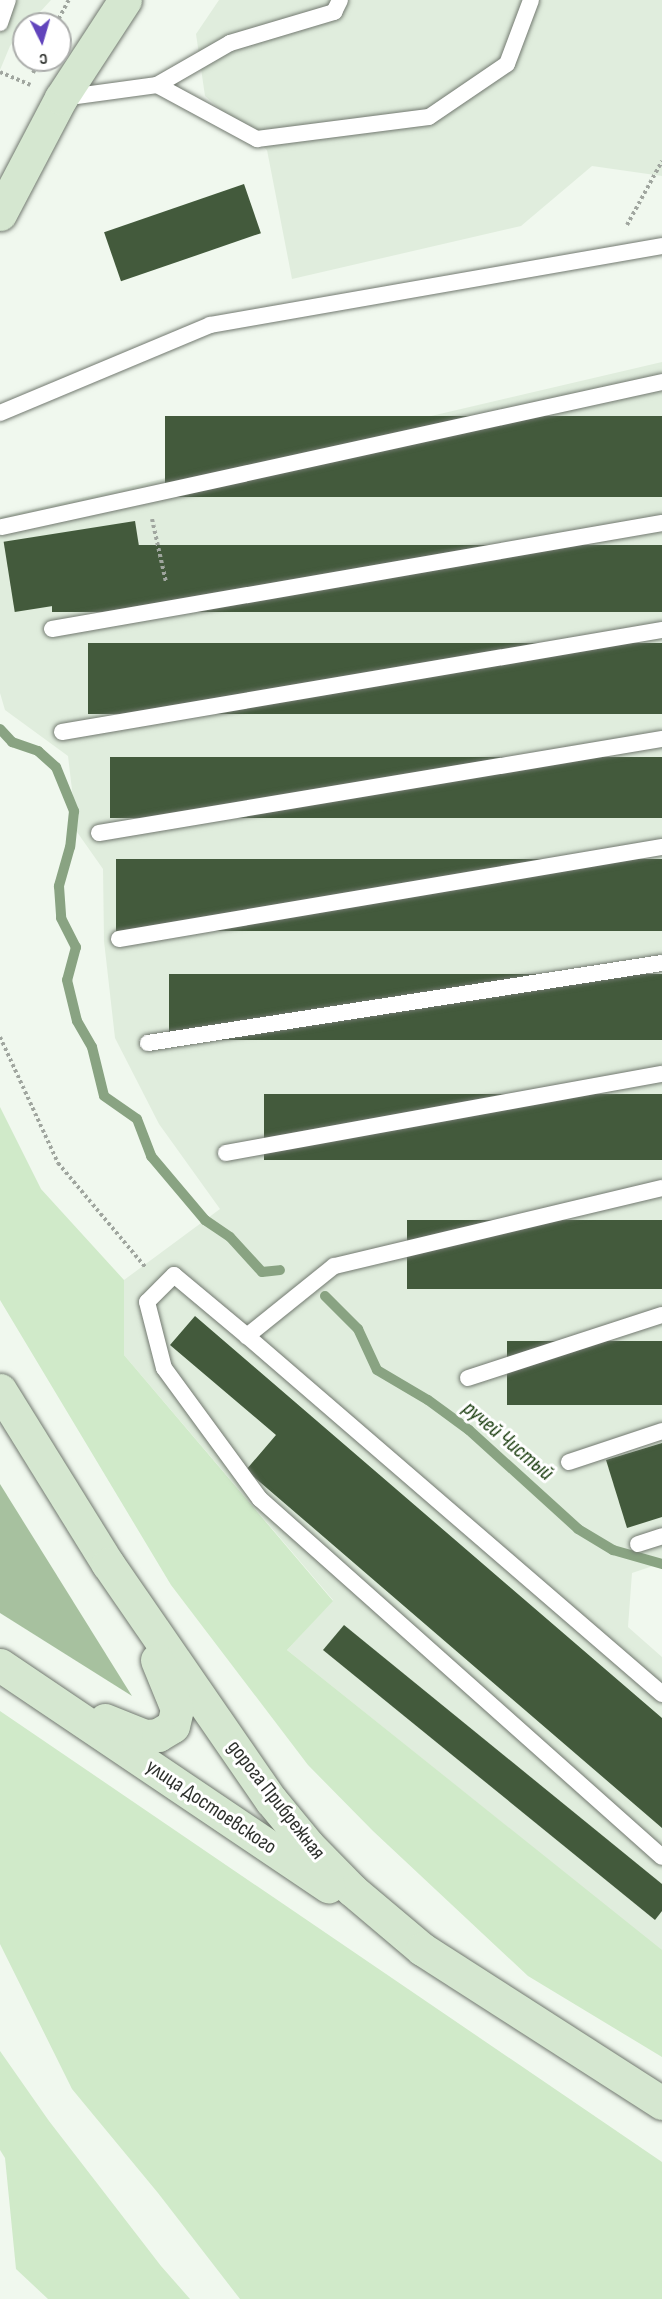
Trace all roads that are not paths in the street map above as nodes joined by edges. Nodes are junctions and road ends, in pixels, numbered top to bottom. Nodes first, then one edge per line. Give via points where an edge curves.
1 (8, 0) edge
2 (125, 0) edge
3 (354, 0) edge
4 (531, 0) edge
5 (337, 6) edge
6 (0, 23) edge
7 (157, 85) junction
8 (61, 98) junction
9 (0, 214) edge
10 (662, 246) edge
11 (662, 382) edge
12 (0, 413) edge
13 (662, 523) edge
14 (2, 527) dead end
15 (52, 629) dead end
16 (662, 630) edge
17 (62, 732) dead end
18 (662, 739) edge
19 (99, 833) dead end
20 (662, 847) edge
21 (119, 939) dead end
22 (662, 963) edge
23 (148, 1043) dead end
24 (662, 1074) edge
25 (226, 1152) dead end
26 (662, 1188) edge
27 (662, 1315) edge
28 (247, 1336) junction
29 (468, 1378) dead end
30 (0, 1390) edge
31 (662, 1431) edge
32 (569, 1462) dead end
33 (662, 1536) edge
34 (638, 1544) dead end
35 (108, 1564) junction
36 (11, 1673) edge
37 (662, 1694) edge
38 (662, 1857) edge
39 (422, 1949) junction
40 (662, 2103) edge

1 - 6 lane
2 - 8 main road
3 - 5 lane
4 - 7 lane via 507,64 429,117 257,139
5 - 7 lane via 230,43
7 - 8 lane
8 - 9 main road
10 - 12 lane via 210,325
11 - 14 lane
13 - 15 lane
16 - 17 lane
18 - 19 lane
20 - 21 lane
22 - 23 lane
24 - 25 lane
26 - 28 lane via 334,1266
27 - 29 lane
28 - 37 lane
28 - 38 lane via 174,1275 147,1302 164,1368 260,1499
30 - 35 main road, дорога Прибрежная
31 - 32 lane
33 - 34 lane
35 - 36 main road via 165,1677 177,1709 173,1726 158,1735 145,1736
35 - 39 main road, дорога Прибрежная via 300,1836 352,1890
36 - 39 main road, улица Достоевского
39 - 40 main road, дорога Прибрежная

